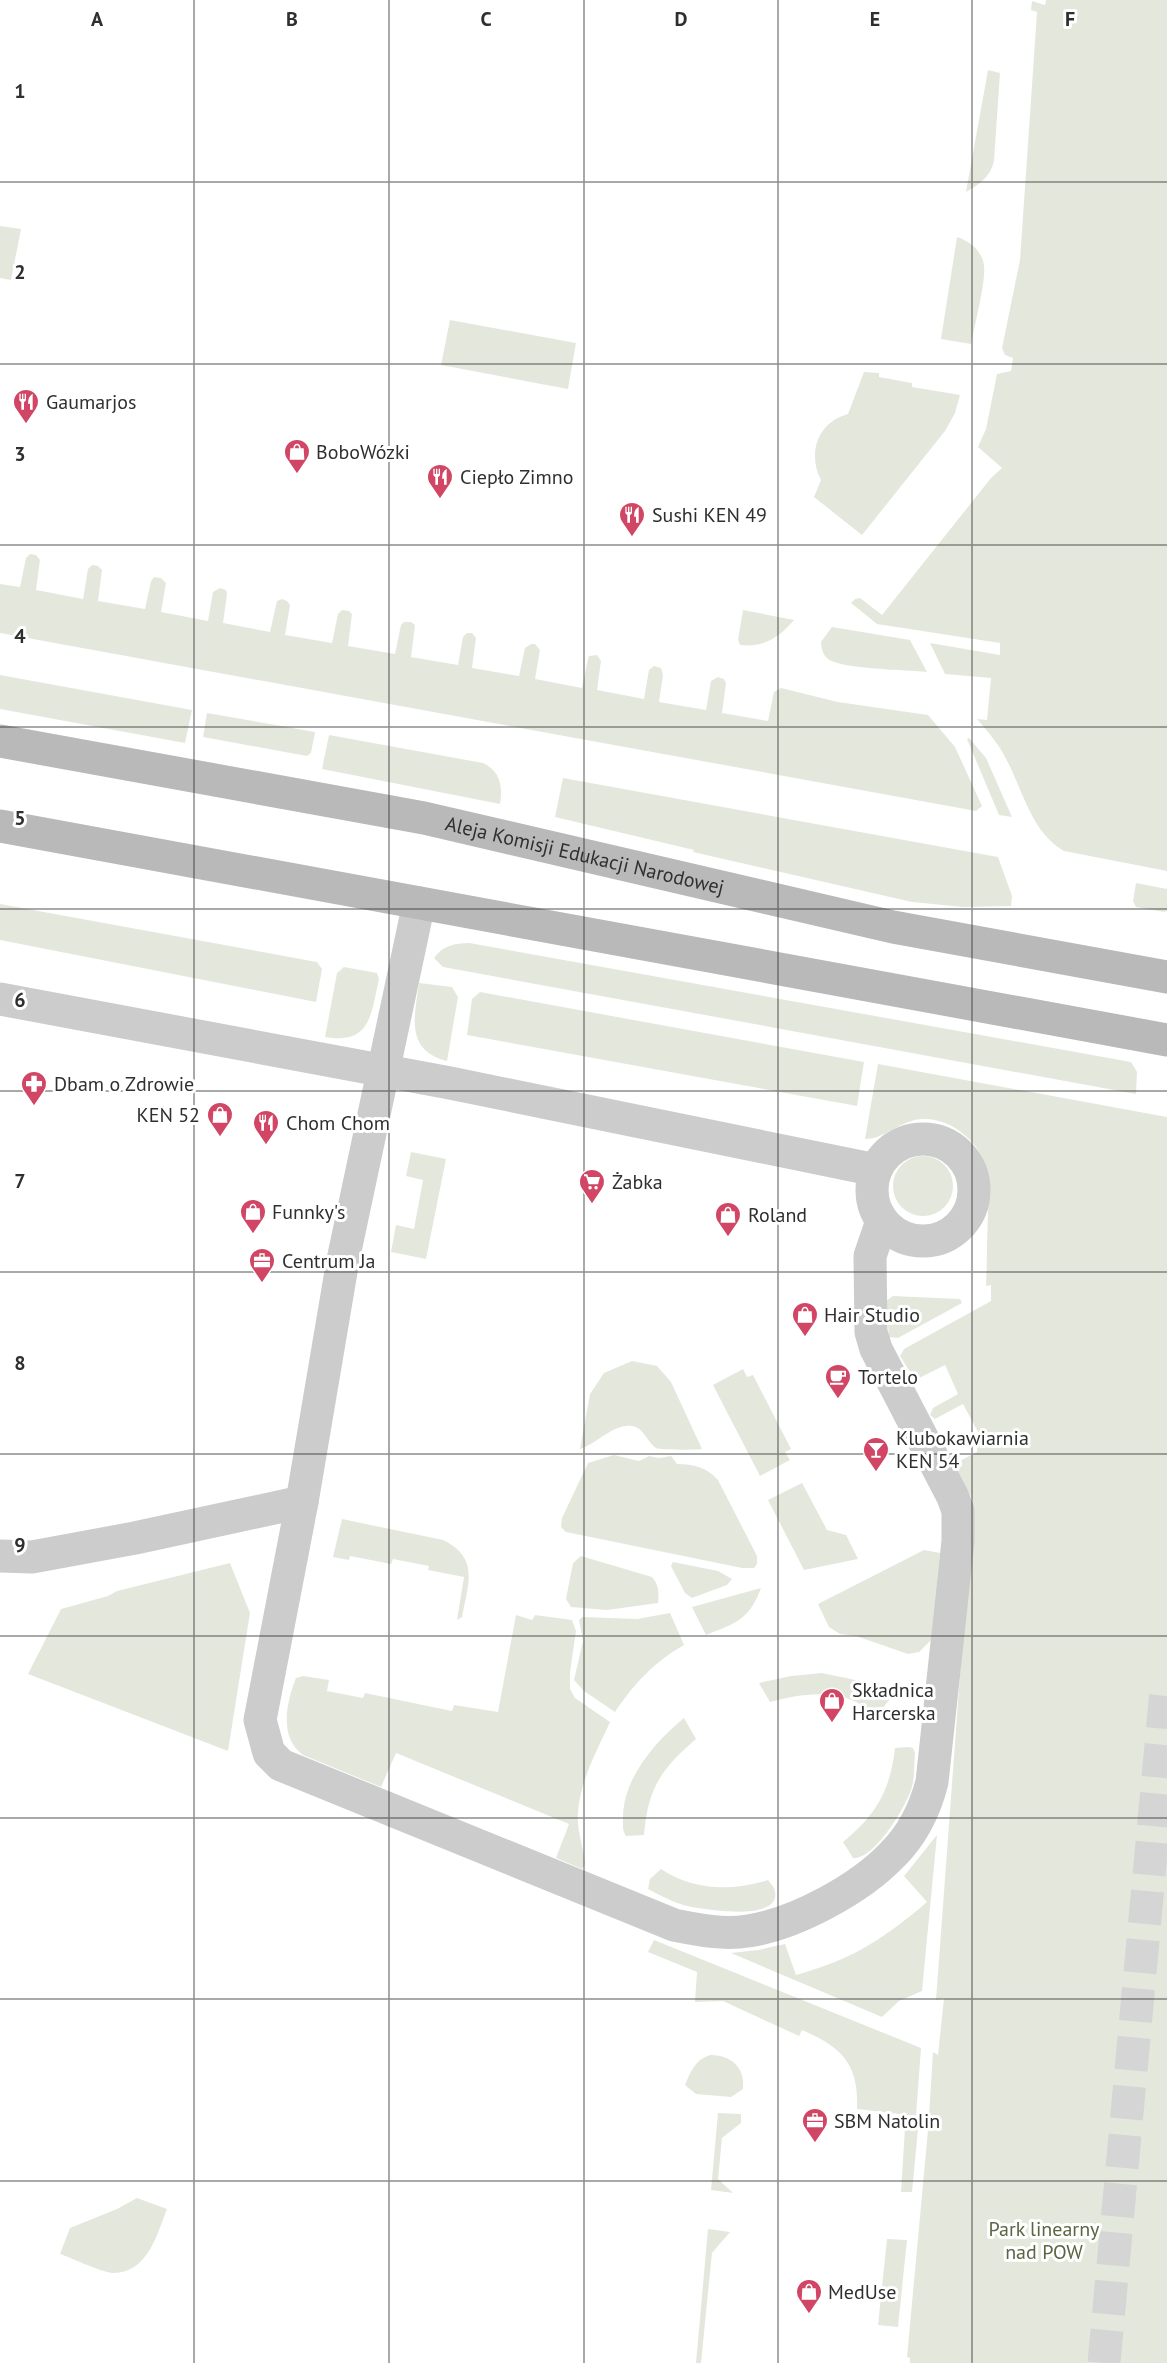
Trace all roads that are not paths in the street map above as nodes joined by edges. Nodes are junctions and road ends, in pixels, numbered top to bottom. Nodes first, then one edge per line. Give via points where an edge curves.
1 (0, 741) edge
2 (0, 826) edge
3 (419, 903) junction
4 (1167, 976) edge
5 (0, 999) edge
6 (1167, 1041) edge
7 (382, 1070) junction
8 (876, 1170) junction
9 (882, 1221) junction
10 (302, 1502) junction
11 (0, 1556) edge

1 - 4 street, Aleja Komisji Edukacji Narodowej via 424,819 893,927
2 - 3 street
3 - 6 street
3 - 7 street
5 - 7 street
7 - 8 street
7 - 10 street
8 - 9 street via 874,1206
8 - 9 street via 898,1146 930,1139 960,1154 974,1183 974,1200 968,1216 944,1238 911,1241 895,1234
9 - 10 street via 870,1256 871,1332 876,1349 953,1497 958,1511 958,1541 933,1782 925,1806 907,1838 882,1864 820,1905 749,1931 703,1931 674,1925 281,1765 269,1753 260,1720
10 - 11 street via 32,1557

